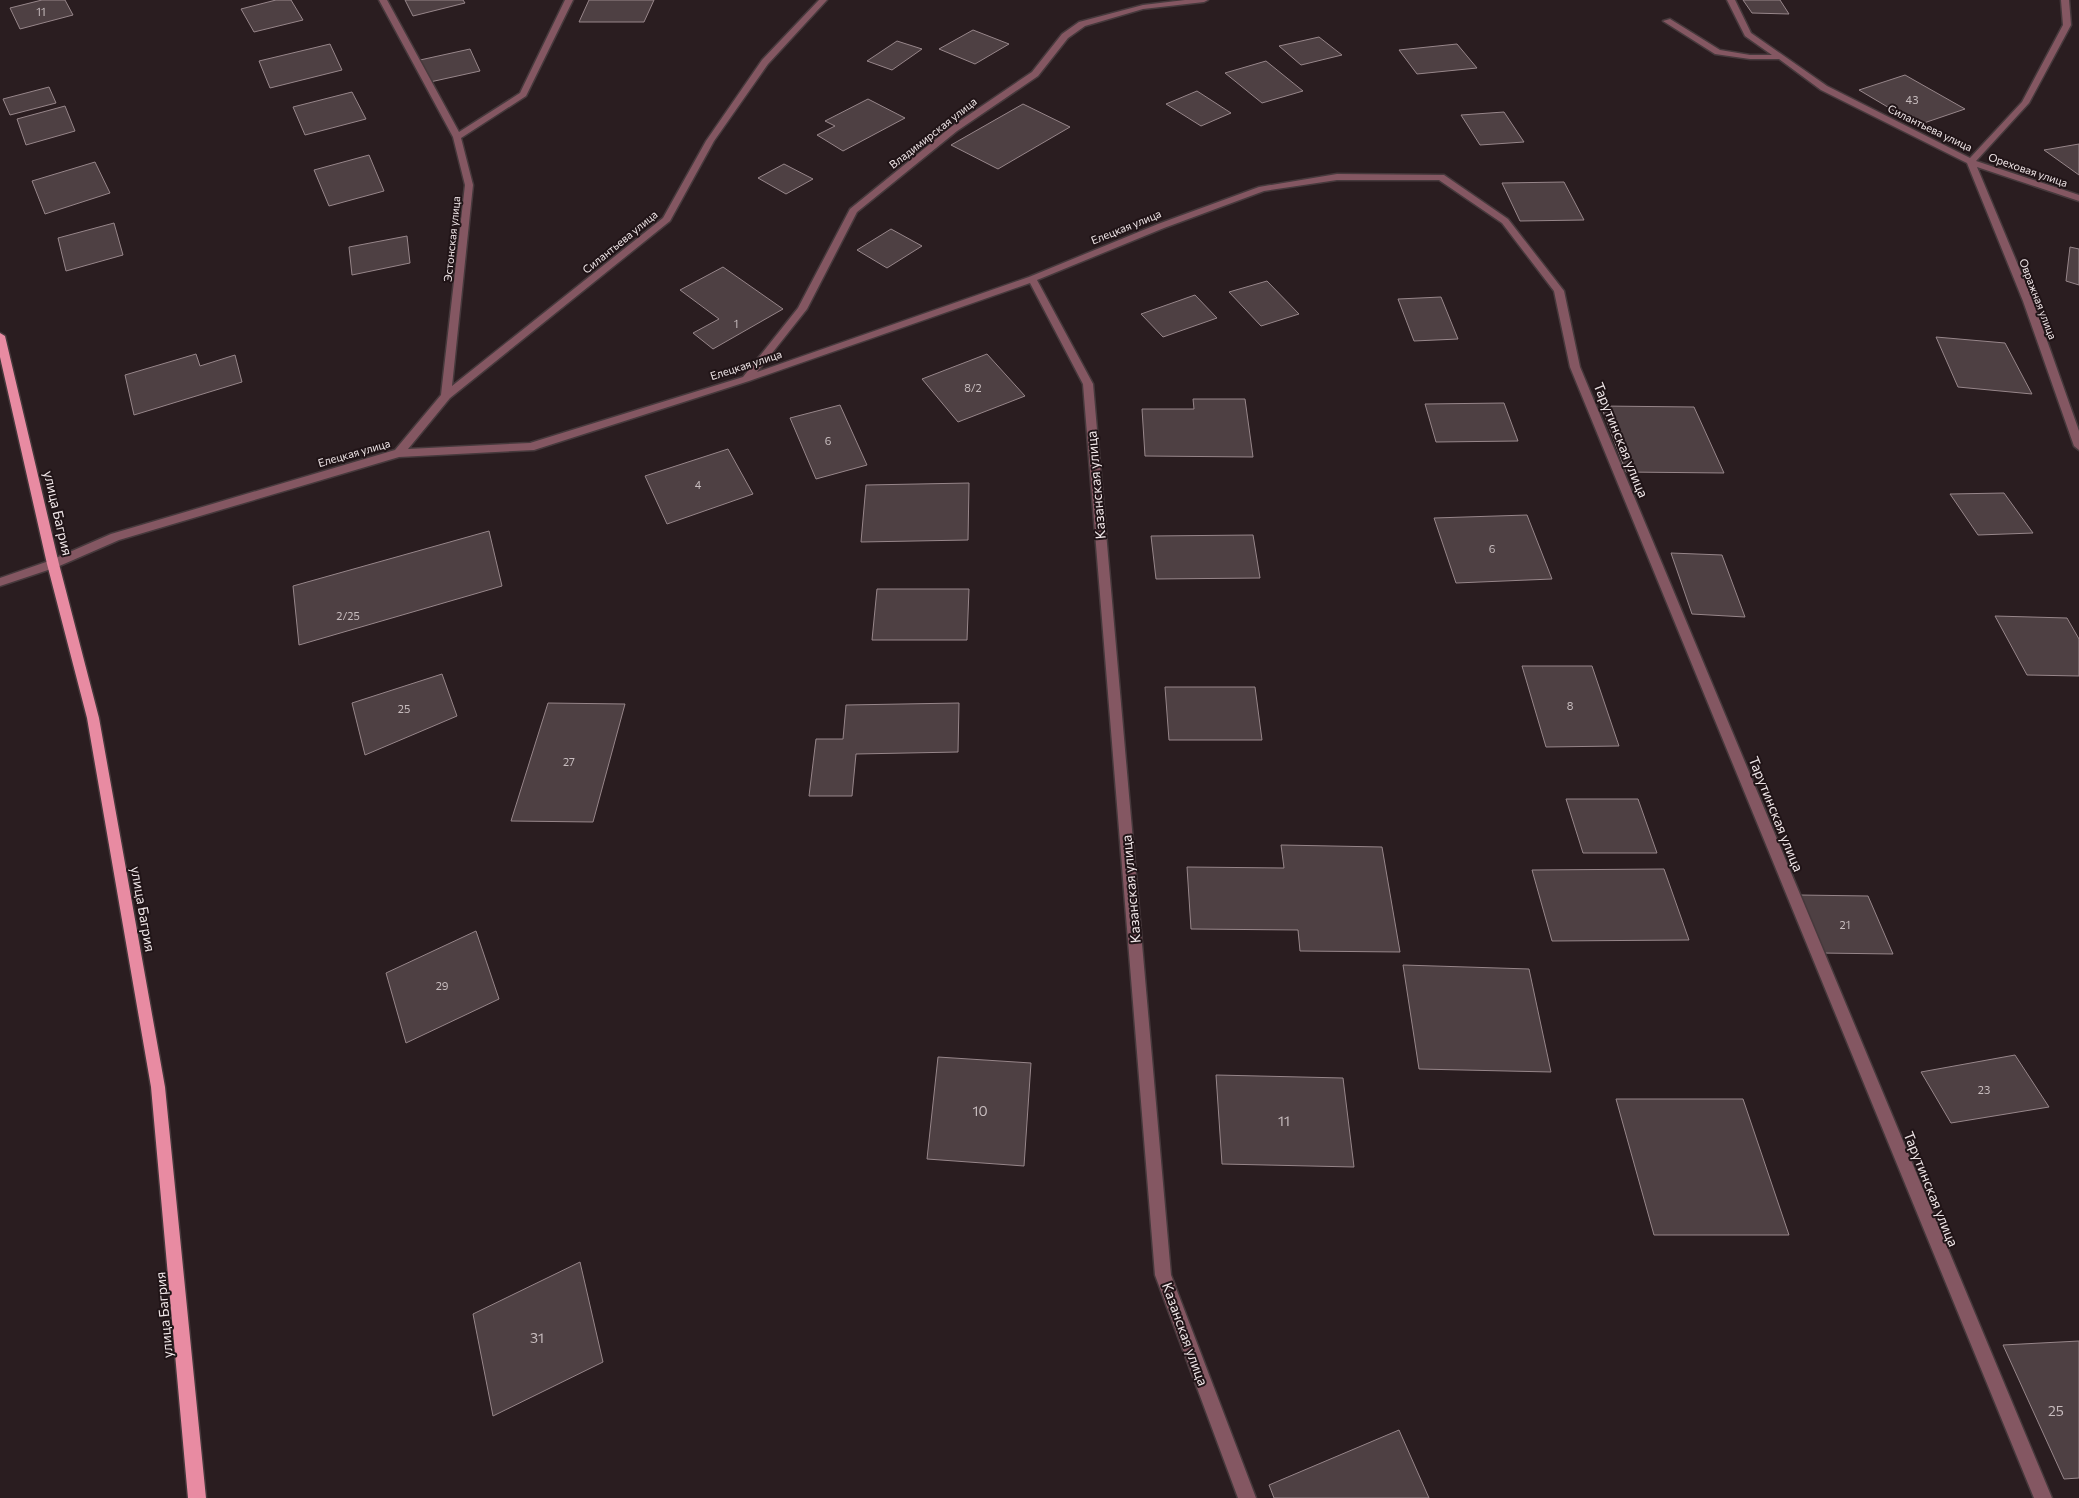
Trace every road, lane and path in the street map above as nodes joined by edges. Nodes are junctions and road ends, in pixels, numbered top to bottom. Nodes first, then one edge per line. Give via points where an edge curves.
1 (383, 0) edge
2 (569, 0) edge
3 (823, 0) edge
4 (1204, 0) edge
5 (1731, 0) edge
6 (2065, 0) edge
7 (1667, 21) dead end
8 (1780, 57) junction
9 (457, 137) junction
10 (1970, 162) junction
11 (1441, 177) joint
12 (2079, 198) edge
13 (1032, 279) junction
14 (0, 336) edge
15 (746, 379) junction
16 (446, 396) junction
17 (2079, 446) edge
18 (399, 453) junction
19 (53, 564) junction
20 (0, 582) edge
21 (197, 1498) edge
22 (1246, 1498) edge
23 (2043, 1498) edge

1 - 9 street, Эстонская улица
2 - 9 street via 523,94
3 - 16 street, Силантьева улица via 765,62 710,141 667,219
4 - 15 street, Владимирская улица via 1135,9 1082,24 1065,36 1035,74 954,129 853,211 802,309
5 - 8 street, Силантьева улица via 1748,34
6 - 10 street, Силантьева улица via 2067,25 2025,103
7 - 8 street via 1718,52
8 - 10 street, Силантьева улица via 1824,88
9 - 16 street, Эстонская улица via 469,185
10 - 12 street, Ореховая улица
10 - 17 street, Овражная улица via 2028,301
11 - 13 street, Елецкая улица via 1337,177 1262,189
11 - 23 street, Тарутинская улица via 1505,221 1559,292 1575,367
13 - 15 street, Елецкая улица
13 - 22 street, Казанская улица via 1088,384 1163,1275
14 - 19 main road, улица Багрия
15 - 18 street, Елецкая улица via 530,447
16 - 18 street
18 - 19 street, Елецкая улица via 115,537
19 - 20 street, Елецкая улица
19 - 21 main road, улица Багрия via 93,718 158,1087

